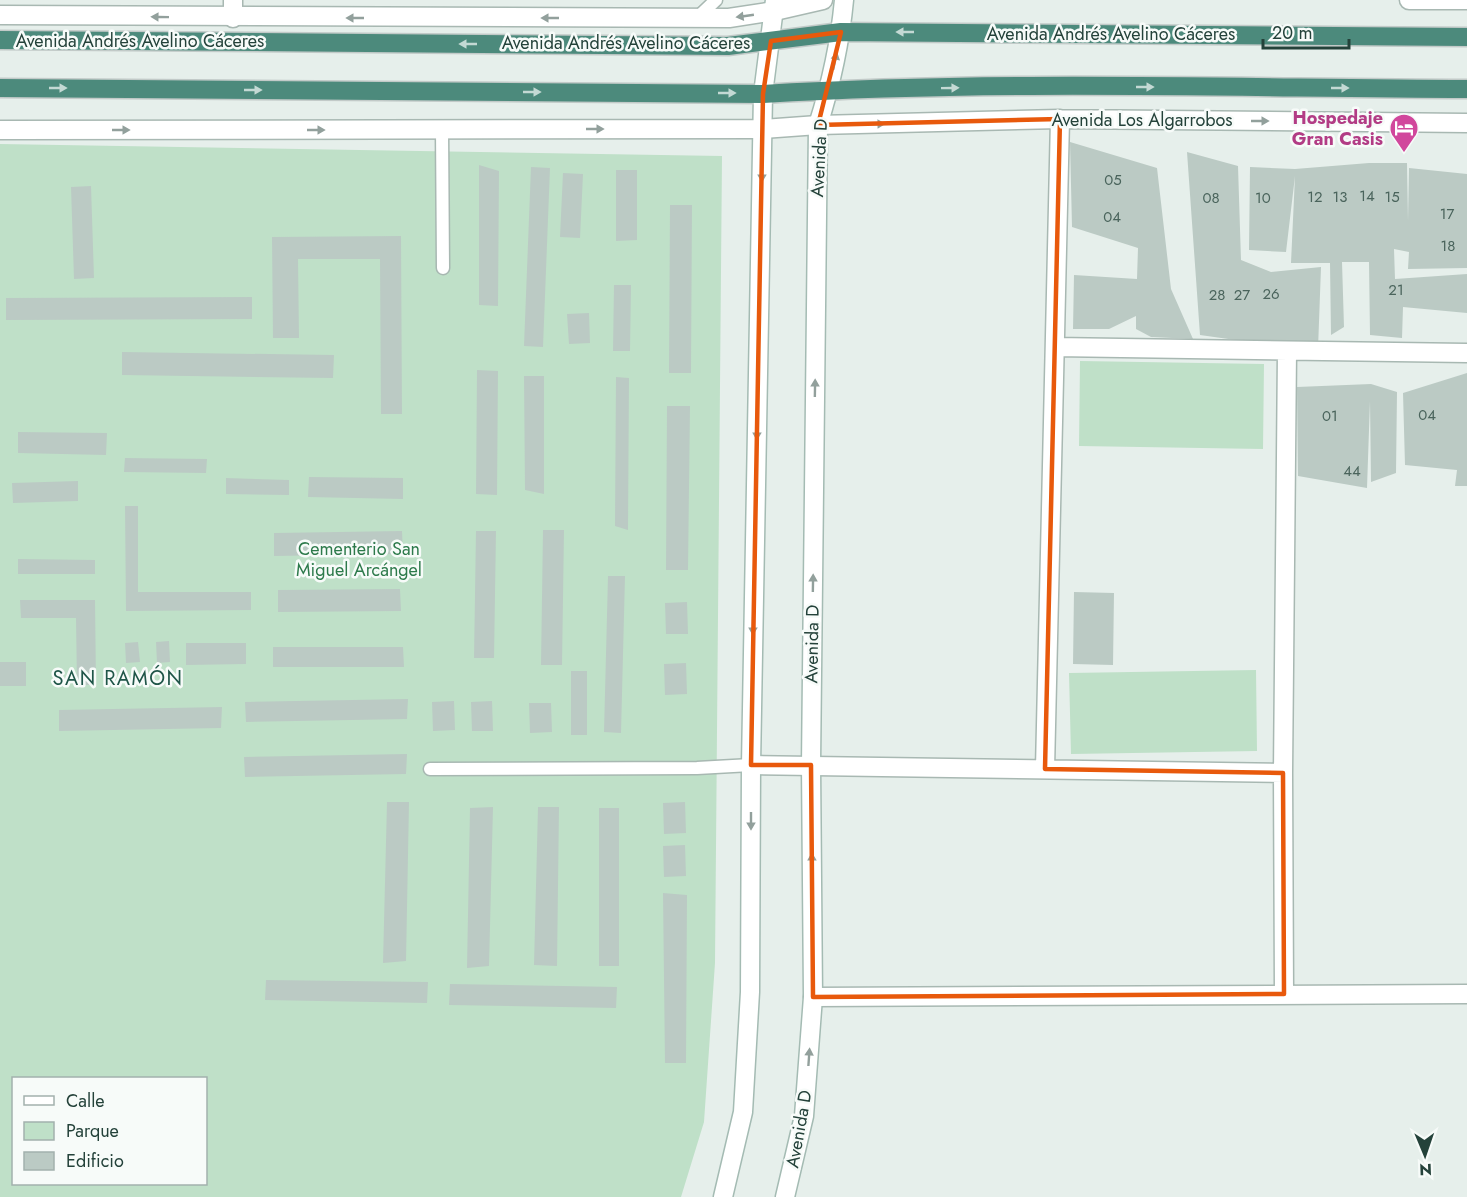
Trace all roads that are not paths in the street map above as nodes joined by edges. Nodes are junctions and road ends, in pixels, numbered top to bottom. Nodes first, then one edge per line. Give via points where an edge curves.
1 (716, 0) edge
2 (823, 0) edge
3 (844, 0) edge
4 (1409, 0) edge
5 (1467, 0) edge
6 (775, 6) edge
7 (233, 9) edge
8 (0, 15) edge
9 (697, 18) junction
10 (841, 32) junction
11 (1467, 37) edge
12 (0, 40) edge
13 (771, 41) junction
14 (0, 88) edge
15 (1467, 89) edge
16 (829, 90) junction
17 (763, 94) junction
18 (1060, 119) junction
19 (1467, 123) edge
20 (818, 125) junction
21 (442, 129) junction
22 (763, 129) junction
23 (0, 130) edge
24 (443, 268) dead end
25 (1055, 347) junction
26 (1287, 351) junction
27 (1467, 353) edge
28 (751, 765) junction
29 (811, 765) junction
30 (430, 769) dead end
31 (1045, 769) junction
32 (1283, 773) junction
33 (1284, 994) junction
34 (1467, 994) edge
35 (813, 997) junction
36 (723, 1197) edge
37 (785, 1197) edge

1 - 9 lane
2 - 6 street, Avenida Andrés Avelino Cáceres
3 - 10 street, Avenida D
4 - 5 street
6 -> 9 street, Avenida Andrés Avelino Cáceres via 729,18
6 - 13 street
7 -> 8 street, Avenida Andrés Avelino Cáceres
9 -> 7 street, Avenida Andrés Avelino Cáceres
11 -> 10 highway, Avenida Andrés Avelino Cáceres
10 - 13 highway, Avenida Andrés Avelino Cáceres
16 -> 10 street, Avenida D
13 -> 12 highway, Avenida Andrés Avelino Cáceres via 728,46
13 - 17 street
14 -> 17 highway
16 -> 15 highway
16 - 17 highway
16 - 20 street, Avenida D
17 - 22 street
18 -> 19 street, Avenida Los Algarrobos
20 -> 18 street, Avenida Los Algarrobos
18 - 25 street
20 - 22 street
29 -> 20 street, Avenida D
21 -> 22 street
23 -> 21 street
21 - 24 lane
22 -> 28 street
25 - 26 street
25 - 31 street
26 - 27 street
26 - 32 street
28 - 29 street
28 - 30 lane
28 -> 36 street via 750,992 743,1112
29 - 31 street
35 -> 29 street, Avenida D
31 - 32 street
32 - 33 street
33 - 34 street
33 - 35 street
37 -> 35 street, Avenida D via 804,1116

